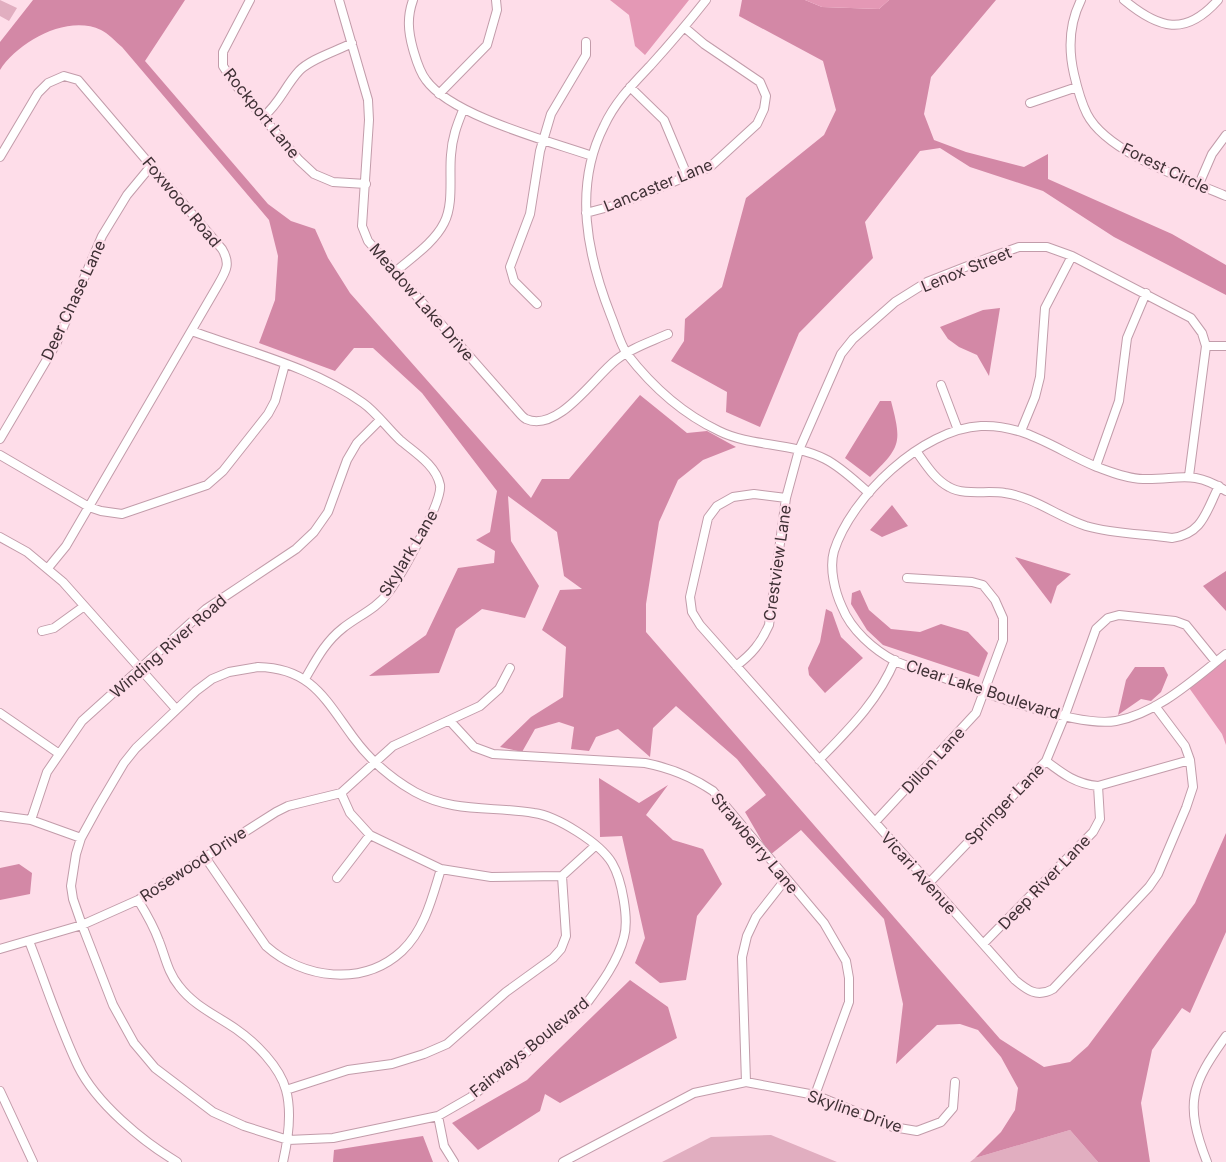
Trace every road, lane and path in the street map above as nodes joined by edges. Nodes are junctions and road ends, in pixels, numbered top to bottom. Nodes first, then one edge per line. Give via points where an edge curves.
1 (250, 0) edge
2 (339, 0) edge
3 (413, 0) edge
4 (496, 0) edge
5 (706, 0) edge
6 (1081, 0) edge
7 (1124, 0) edge
8 (1218, 0) edge
9 (684, 28) junction
10 (586, 42) dead end
11 (352, 43) junction
12 (1077, 86) junction
13 (630, 88) junction
14 (439, 94) junction
15 (1030, 103) dead end
16 (463, 110) junction
17 (263, 118) junction
18 (1226, 135) edge
19 (543, 139) junction
20 (592, 156) junction
21 (0, 157) edge
22 (152, 166) junction
23 (687, 175) junction
24 (366, 184) junction
25 (1199, 184) junction
26 (1226, 196) edge
27 (586, 212) junction
28 (1072, 256) junction
29 (395, 272) junction
30 (1146, 293) junction
31 (537, 304) dead end
32 (192, 331) junction
33 (668, 334) dead end
34 (1206, 346) junction
35 (1226, 346) edge
36 (626, 352) junction
37 (285, 364) junction
38 (941, 384) dead end
39 (379, 421) junction
40 (958, 430) junction
41 (1021, 430) junction
42 (0, 439) edge
43 (799, 450) junction
44 (916, 451) junction
45 (0, 455) edge
46 (1096, 466) junction
47 (1189, 476) junction
48 (1219, 486) junction
49 (1226, 491) edge
50 (869, 493) junction
51 (786, 498) junction
52 (89, 506) junction
53 (0, 537) edge
54 (48, 568) junction
55 (907, 578) dead end
56 (83, 606) junction
57 (42, 631) dead end
58 (1226, 654) edge
59 (895, 660) junction
60 (1216, 662) junction
61 (736, 666) junction
62 (510, 668) dead end
63 (142, 669) junction
64 (305, 679) junction
65 (985, 693) junction
66 (1156, 706) junction
67 (176, 710) junction
68 (0, 713) edge
69 (1065, 715) junction
70 (450, 721) junction
71 (58, 752) junction
72 (819, 760) junction
73 (1190, 760) junction
74 (376, 761) junction
75 (1046, 761) junction
76 (1098, 786) junction
77 (342, 792) junction
78 (0, 816) edge
79 (31, 820) junction
80 (875, 822) junction
81 (370, 835) junction
82 (81, 838) junction
83 (595, 846) junction
84 (205, 857) junction
85 (441, 869) junction
86 (562, 876) junction
87 (337, 878) dead end
88 (785, 880) junction
89 (929, 883) junction
90 (138, 900) junction
91 (82, 924) junction
92 (29, 941) junction
93 (983, 944) junction
94 (0, 949) edge
95 (1226, 1036) edge
96 (746, 1082) junction
97 (955, 1082) dead end
98 (286, 1090) junction
99 (0, 1091) edge
100 (815, 1095) junction
101 (438, 1116) junction
102 (288, 1140) junction
103 (34, 1162) edge
104 (177, 1162) edge
105 (283, 1162) edge
106 (454, 1162) edge
107 (563, 1162) edge
108 (1207, 1162) edge

1 - 17 street, Rockport Lane via 223,52 223,66
2 - 11 street, Meadow Lake Drive
3 - 14 street via 408,17 417,63
4 - 14 street via 497,10 487,45
5 - 9 street
6 - 12 street, Forest Circle via 1070,38
7 - 8 street via 1153,20 1171,26 1190,23 1205,14
9 - 13 street
9 - 23 street, Lancaster Lane via 760,82 766,96 757,124 710,167
10 - 19 street via 586,55 551,114
11 - 17 street via 299,71 276,106
11 - 24 street, Meadow Lake Drive via 368,100
12 - 15 street
12 - 25 street, Forest Circle via 1088,115 1106,135 1129,153
13 - 20 street via 619,99 603,126
13 - 23 street via 664,120
14 - 16 street
16 - 19 street
16 - 29 street via 455,129 444,223 435,236
17 - 24 street, Rockport Lane via 314,174 333,182
18 - 25 street via 1212,154
19 - 20 street
19 - 31 street via 530,214 510,267 514,281
20 - 27 street
21 - 22 street, Foxwood Road via 38,93 48,83 64,76 78,80
22 - 32 street, Foxwood Road via 228,260 227,270
22 - 42 street, Deer Chase Lane via 127,195 102,236 56,344
23 - 27 street, Lancaster Lane via 616,205
24 - 29 street, Meadow Lake Drive via 362,226 368,241
25 - 26 street, Forest Circle
27 - 36 street via 589,247 599,283
28 - 30 street, Lenox Street
28 - 41 street via 1045,308 1040,377
28 - 43 street, Lenox Street via 1047,247 1019,247 927,282 895,302 841,354
29 - 36 street, Meadow Lake Drive via 526,419 543,420 562,413
30 - 34 street, Lenox Street via 1191,318 1202,333
30 - 46 street via 1127,338 1119,401
32 - 37 street, Skylark Lane
32 - 52 street, Foxwood Road
33 - 36 street, Meadow Lake Drive
34 - 35 street
34 - 47 street
36 - 43 street via 682,410 720,432
37 - 39 street, Skylark Lane via 364,403
37 - 52 street via 268,414 223,471 207,485 122,514
38 - 40 street
39 - 63 street, Winding River Road via 347,460 328,512 314,532 296,549 206,609
39 - 64 street, Skylark Lane via 430,465 440,485 438,504 387,594 369,612 330,638
40 - 41 street, Clear Lake Boulevard via 979,426
40 - 44 street, Clear Lake Boulevard via 929,441
41 - 46 street, Clear Lake Boulevard
43 - 50 street via 824,458
43 - 51 street, Crestview Lane
44 - 48 street via 934,476 949,487 1028,499 1088,526 1172,538 1186,536 1200,526
44 - 50 street, Clear Lake Boulevard
45 - 52 street
46 - 47 street, Clear Lake Boulevard via 1142,479
47 - 48 street, Clear Lake Boulevard
48 - 49 street, Clear Lake Boulevard
50 - 59 street, Clear Lake Boulevard via 846,523 834,553 834,584 842,609 859,634
51 - 61 street, Crestview Lane via 769,625 752,654
51 - 61 street, Vicari Avenue via 754,494 733,496 708,518 690,597 692,612 700,626
52 - 54 street, Foxwood Road via 66,546
53 - 54 street
54 - 56 street
55 - 65 street, Dillon Lane via 972,582 983,585 995,600 1003,618 1003,640
56 - 57 street via 54,628
56 - 63 street
58 - 60 street, Clear Lake Boulevard
59 - 65 street, Clear Lake Boulevard
59 - 72 street via 886,683 874,700
60 - 66 street, Clear Lake Boulevard
60 - 69 street, Springer Lane via 1186,626 1175,621 1119,615 1108,618 1096,629
61 - 72 street, Vicari Avenue
62 - 70 street, Rosewood Drive via 499,689 480,706
63 - 67 street
63 - 71 street, Winding River Road via 82,721
64 - 67 street, Fairways Boulevard via 272,668 229,672 212,680
64 - 74 street, Fairways Boulevard via 328,701 353,738
65 - 69 street, Clear Lake Boulevard
65 - 80 street, Dillon Lane via 965,727
66 - 69 street, Clear Lake Boulevard via 1116,721
66 - 73 street, Vicari Avenue via 1185,746
67 - 82 street, Fairways Boulevard via 124,763
68 - 71 street
69 - 75 street, Springer Lane
70 - 74 street, Rosewood Drive via 393,746
70 - 88 street, Strawberry Lane via 474,747 493,754 645,762 694,778 713,791
71 - 79 street, Winding River Road via 41,787
72 - 80 street, Vicari Avenue
73 - 76 street
73 - 93 street, Vicari Avenue via 1193,787 1158,874 1135,904 1053,990 1044,994 1029,992 1014,980
74 - 77 street, Rosewood Drive
74 - 83 street, Fairways Boulevard via 416,792 445,805 535,813 579,833
75 - 76 street via 1069,779
75 - 89 street, Springer Lane
76 - 93 street, Deep River Lane via 1100,819 1092,832
77 - 81 street via 350,813
77 - 84 street, Rosewood Drive via 288,806
78 - 79 street
79 - 82 street
80 - 89 street, Vicari Avenue
81 - 85 street
81 - 87 street
82 - 91 street, Fairways Boulevard via 71,886
83 - 86 street
83 - 101 street, Fairways Boulevard via 612,863 622,890 625,921 625,936 600,985 587,1003 471,1097
84 - 85 street via 266,946 279,958 329,976 360,973 381,966 402,951 426,917
84 - 90 street, Rosewood Drive
85 - 86 street via 491,877
86 - 98 street via 566,936 561,949 447,1044 392,1064 348,1070
88 - 96 street via 756,917 742,957
88 - 100 street, Strawberry Lane via 829,932 846,961 849,978 849,1002
89 - 93 street, Vicari Avenue
90 - 91 street, Rosewood Drive
90 - 98 street via 159,938 168,968 178,985 194,1003 237,1029 263,1051
91 - 92 street, Rosewood Drive
91 - 102 street, Fairways Boulevard via 113,1005 134,1043 155,1068 213,1112
92 - 94 street, Rosewood Drive
92 - 104 street via 79,1068 110,1109 156,1150
95 - 108 street via 1198,1079 1193,1107 1196,1134
96 - 100 street, Skyline Drive
96 - 107 street, Skyline Drive via 694,1093
97 - 100 street, Skyline Drive via 953,1108 941,1122 917,1131 893,1127
98 - 102 street
99 - 103 street
101 - 102 street, Fairways Boulevard via 333,1138
101 - 106 street via 444,1146
102 - 105 street

